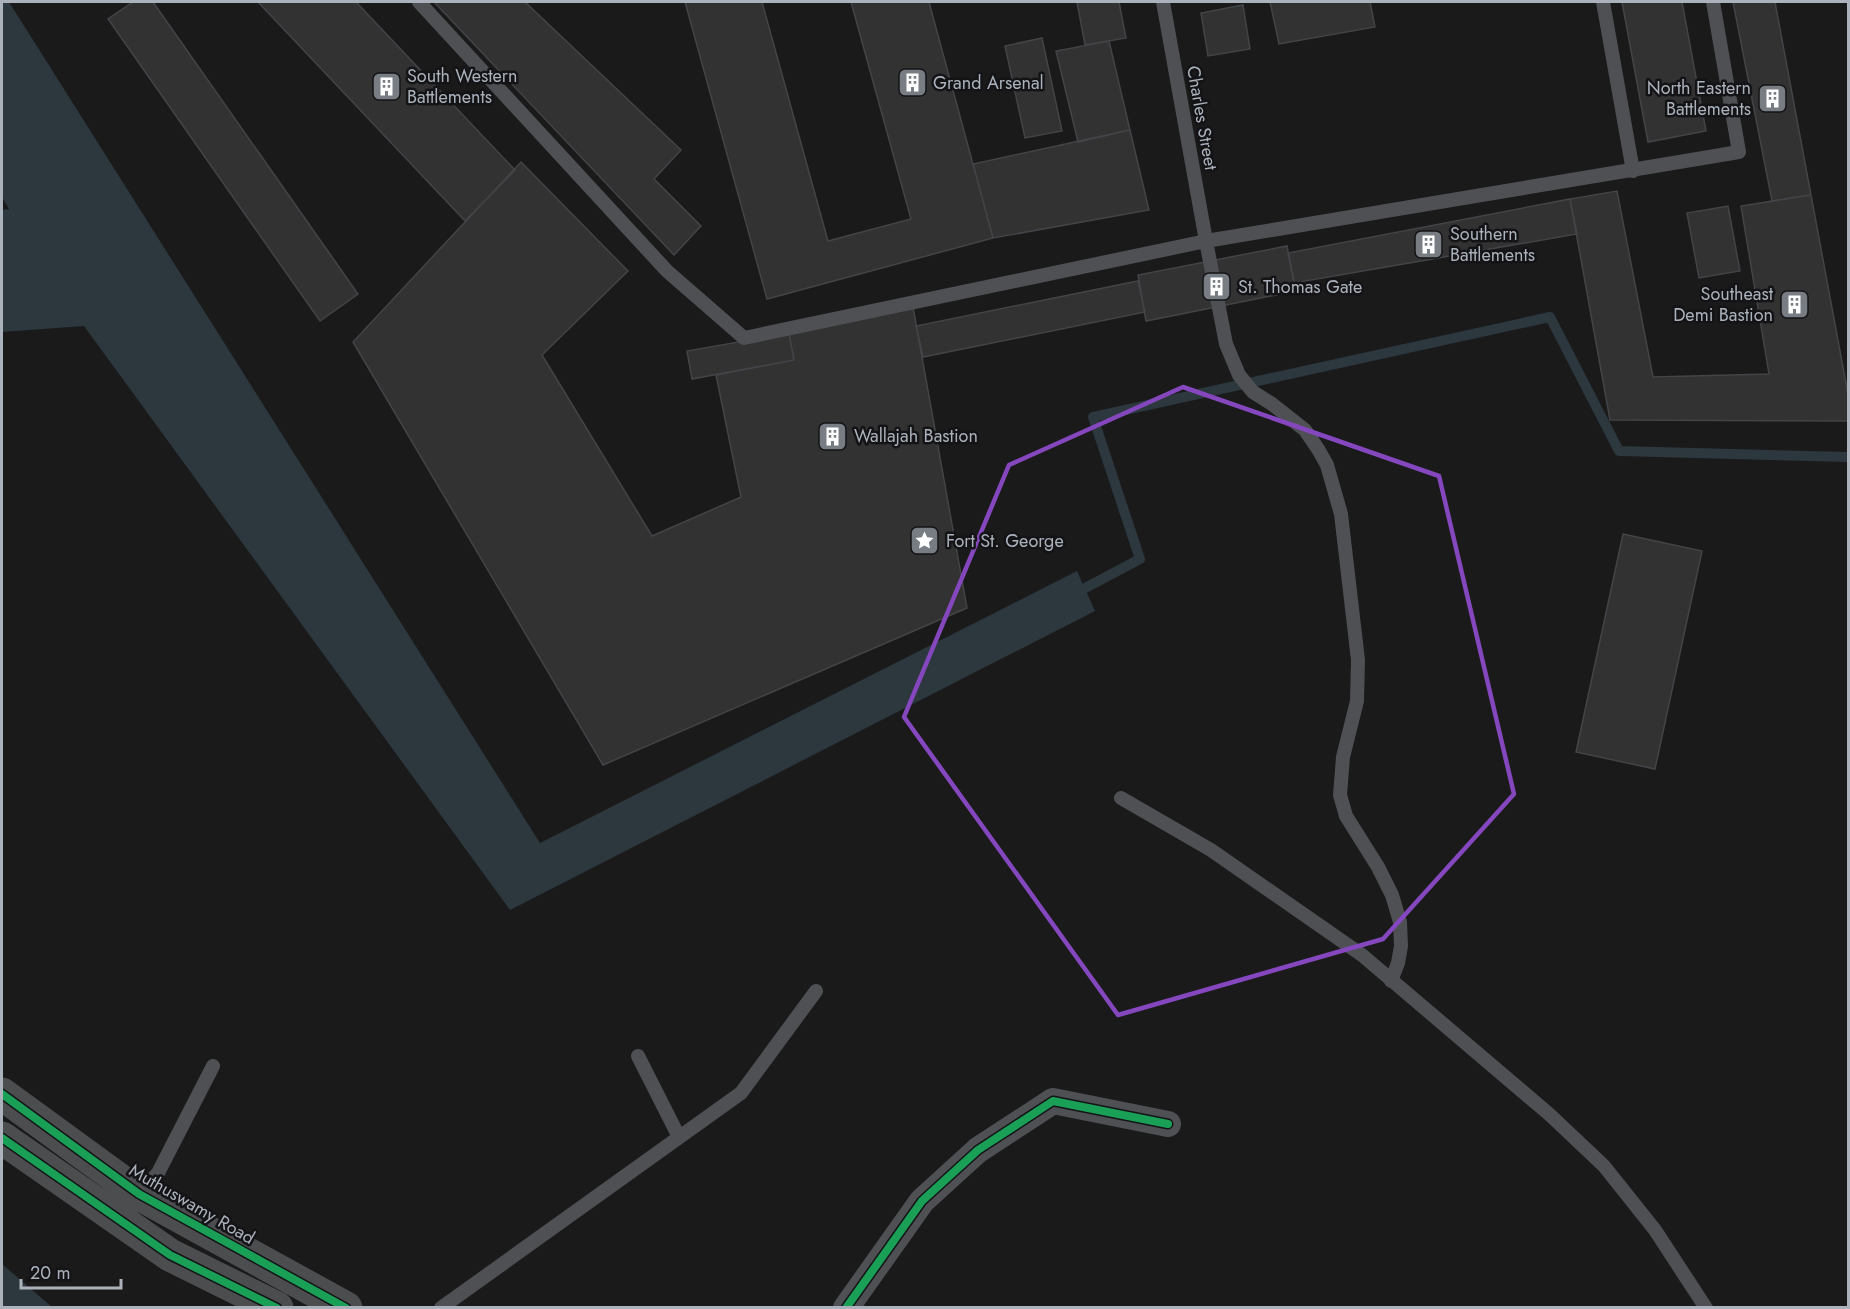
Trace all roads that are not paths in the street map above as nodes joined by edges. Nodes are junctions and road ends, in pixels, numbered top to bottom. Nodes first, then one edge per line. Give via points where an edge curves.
1 (419, 2) edge
2 (1162, 2) edge
3 (1603, 2) edge
4 (1713, 2) edge
5 (1633, 171) junction
6 (1206, 241) junction
7 (1121, 798) dead end
8 (1391, 981) junction
9 (816, 991) dead end
10 (638, 1056) dead end
11 (213, 1066) dead end
12 (2, 1094) edge
13 (1168, 1124) dead end
14 (679, 1137) junction
15 (2, 1138) edge
16 (130, 1207) junction
17 (277, 1308) edge
18 (346, 1308) edge
19 (441, 1308) edge
20 (846, 1308) edge
21 (1706, 1308) edge

1 - 6 lane via 667,271 744,338
2 - 6 lane, Charles Street
3 - 5 lane
4 - 5 lane via 1739,152
5 - 6 lane
6 - 8 lane, Charles Street via 1226,344 1239,375 1253,392 1305,430 1327,465 1341,514 1358,660 1358,701 1343,757 1340,795 1346,816 1392,895 1400,922 1401,945
7 - 8 lane via 1211,850 1362,955
8 - 21 lane via 1549,1114 1604,1166 1655,1230
9 - 14 lane via 741,1093
10 - 14 lane
11 - 16 lane via 158,1173
12 - 16 main road, Muthuswamy Road
13 - 20 street via 1053,1101 978,1150 922,1202
14 - 19 lane
15 - 16 main road, Muthuswamy Road
16 - 17 main road, Muthuswamy Road via 170,1255
16 - 18 main road, Muthuswamy Road

